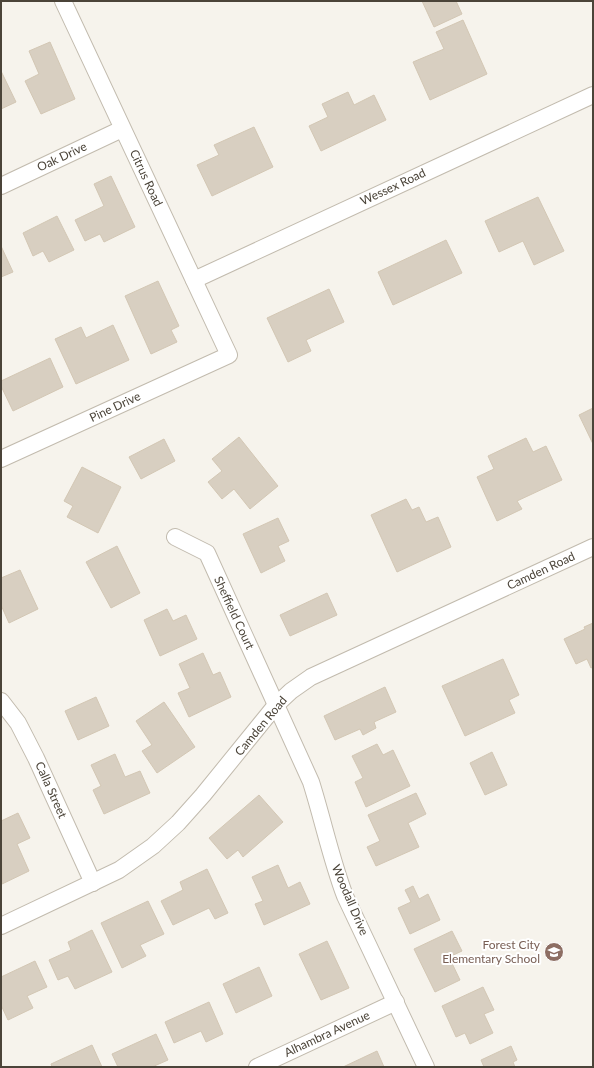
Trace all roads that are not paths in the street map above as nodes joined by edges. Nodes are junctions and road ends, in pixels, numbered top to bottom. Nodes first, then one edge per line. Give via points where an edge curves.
1 (63, 1) edge
2 (593, 95) edge
3 (122, 129) junction
4 (1, 186) edge
5 (194, 280) junction
6 (229, 355) joint
7 (1, 459) edge
8 (176, 537) dead end
9 (593, 546) edge
10 (1, 701) edge
11 (276, 705) junction
12 (93, 883) junction
13 (1, 926) edge
14 (396, 1002) junction
15 (258, 1067) edge
16 (426, 1067) edge

1 - 3 street, Citrus Road
2 - 5 street, Wessex Road
3 - 4 street, Oak Drive
3 - 5 street, Citrus Road
5 - 6 street, Citrus Road
6 - 7 street, Pine Drive
8 - 11 street, Sheffield Court via 206,553
9 - 11 street, Camden Road via 311,678
10 - 12 street, Calla Street via 18,723 36,758
11 - 12 street, Camden Road via 178,823 153,846 119,870
11 - 14 street, Woodall Drive via 311,782 345,896
12 - 13 street, Camden Road
14 - 15 street, Alhambra Avenue
14 - 16 street, Woodall Drive

